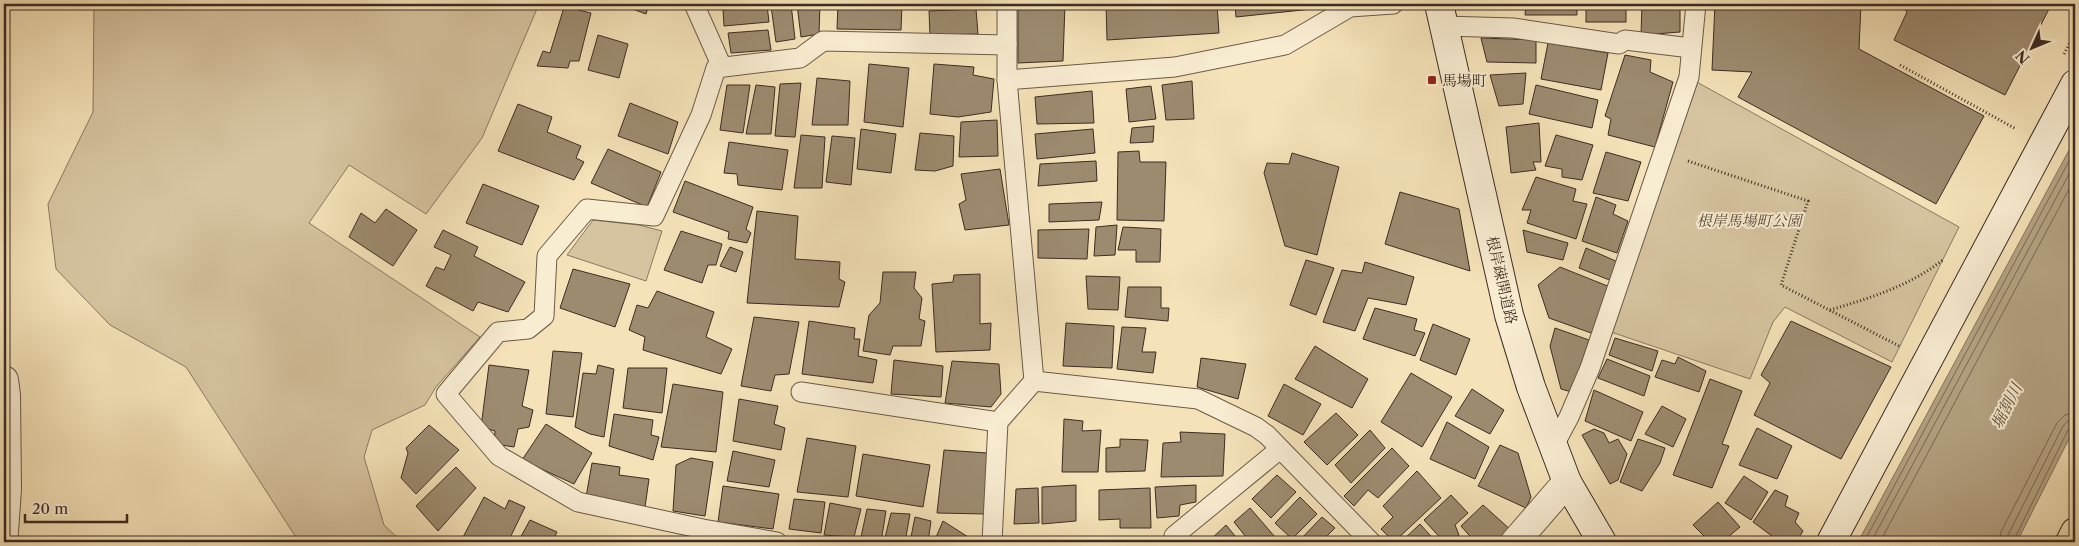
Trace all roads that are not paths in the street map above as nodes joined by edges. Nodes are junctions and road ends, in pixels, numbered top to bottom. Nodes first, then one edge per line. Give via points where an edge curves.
1 (694, 4) edge
2 (1007, 4) edge
3 (1393, 4) edge
4 (1696, 4) edge
5 (1441, 15) edge
6 (1007, 45) junction
7 (1691, 48) junction
8 (722, 67) junction
9 (1007, 80) junction
10 (2075, 84) edge
11 (4, 380) edge
12 (1034, 380) junction
13 (801, 392) dead end
14 (998, 422) junction
15 (1553, 447) junction
16 (1280, 450) junction
17 (1567, 482) junction
18 (4, 532) edge
19 (2075, 532) edge
20 (1174, 536) dead end
21 (777, 542) edge
22 (992, 542) edge
23 (1371, 542) edge
24 (1515, 542) edge
25 (1602, 542) edge
26 (1831, 542) edge
27 (2070, 542) edge

1 - 8 lane
2 - 6 lane
3 - 9 lane via 1350,7 1284,45 1175,67
4 - 7 lane
5 - 7 lane via 1619,44 1625,40
5 - 15 street, 根岸疎開道路 via 1509,314
6 - 8 lane via 823,41 800,58
6 - 9 lane
7 - 15 lane via 1689,77 1590,368
8 - 21 lane via 716,68 701,115 654,216 587,209 547,256 544,316 528,330 498,332 446,394 499,456 578,502
9 - 12 lane
10 - 26 street
11 - 18 street via 7,470
12 - 14 lane
12 - 16 lane via 1198,399 1256,427
13 - 14 lane
14 - 22 lane
15 - 17 street, 根岸疎開道路
16 - 20 lane
16 - 23 lane
17 - 24 street
17 - 25 street, 根岸疎開道路
19 - 27 highway

